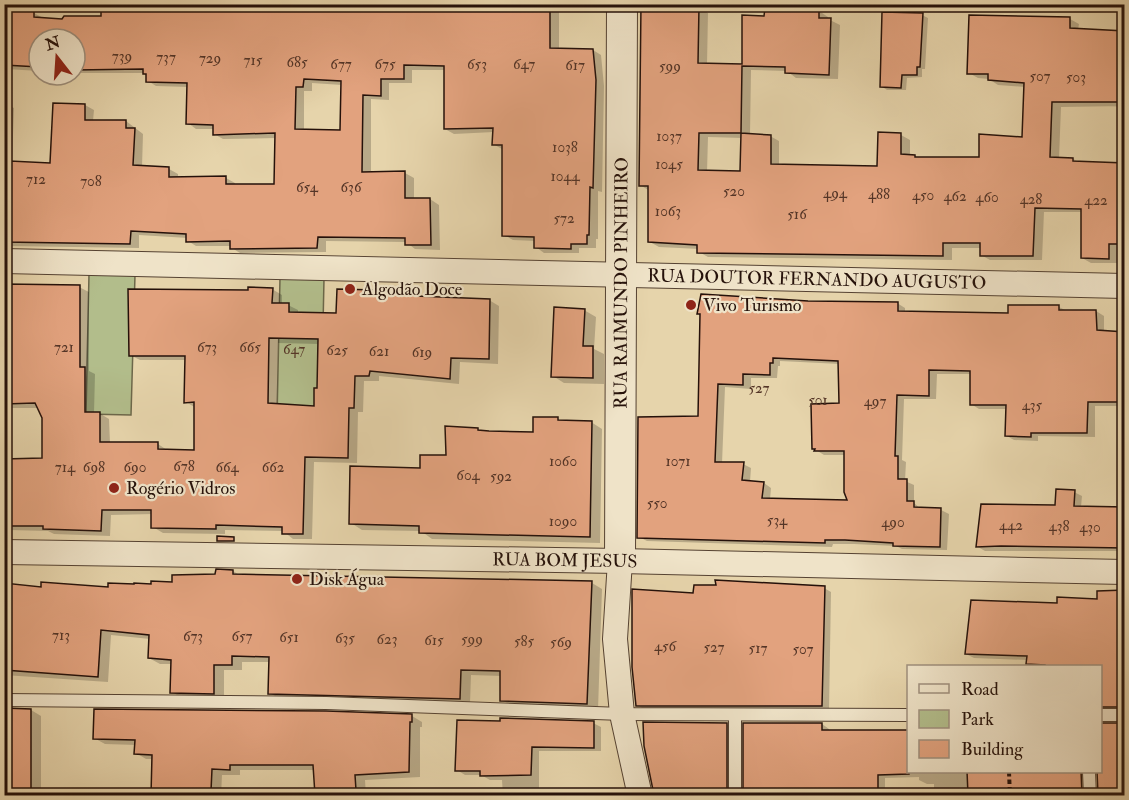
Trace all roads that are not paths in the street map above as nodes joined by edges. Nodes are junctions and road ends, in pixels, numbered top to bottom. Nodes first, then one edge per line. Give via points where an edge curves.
1 (622, 4) edge
2 (4, 261) edge
3 (621, 275) junction
4 (1125, 286) edge
5 (4, 552) edge
6 (620, 561) junction
7 (1125, 572) edge
8 (4, 700) edge
9 (622, 714) junction
10 (1102, 714) edge
11 (907, 715) edge
12 (1125, 715) edge
13 (735, 716) junction
14 (1089, 773) edge
15 (640, 795) edge
16 (735, 795) edge
17 (1090, 795) edge

1 - 3 street, RUA RAIMUNDO PINHEIRO
2 - 3 street, RUA DOUTOR FERNANDO AUGUSTO
3 - 4 street, RUA DOUTOR FERNANDO AUGUSTO
3 - 6 street, RUA RAIMUNDO PINHEIRO
5 - 6 street, RUA BOM JESUS
6 - 7 street, RUA BOM JESUS
6 - 9 street via 615,639
8 - 9 lane via 326,704
9 - 13 lane
9 - 15 street
10 - 12 lane
11 - 13 lane
13 - 16 lane
14 - 17 lane

